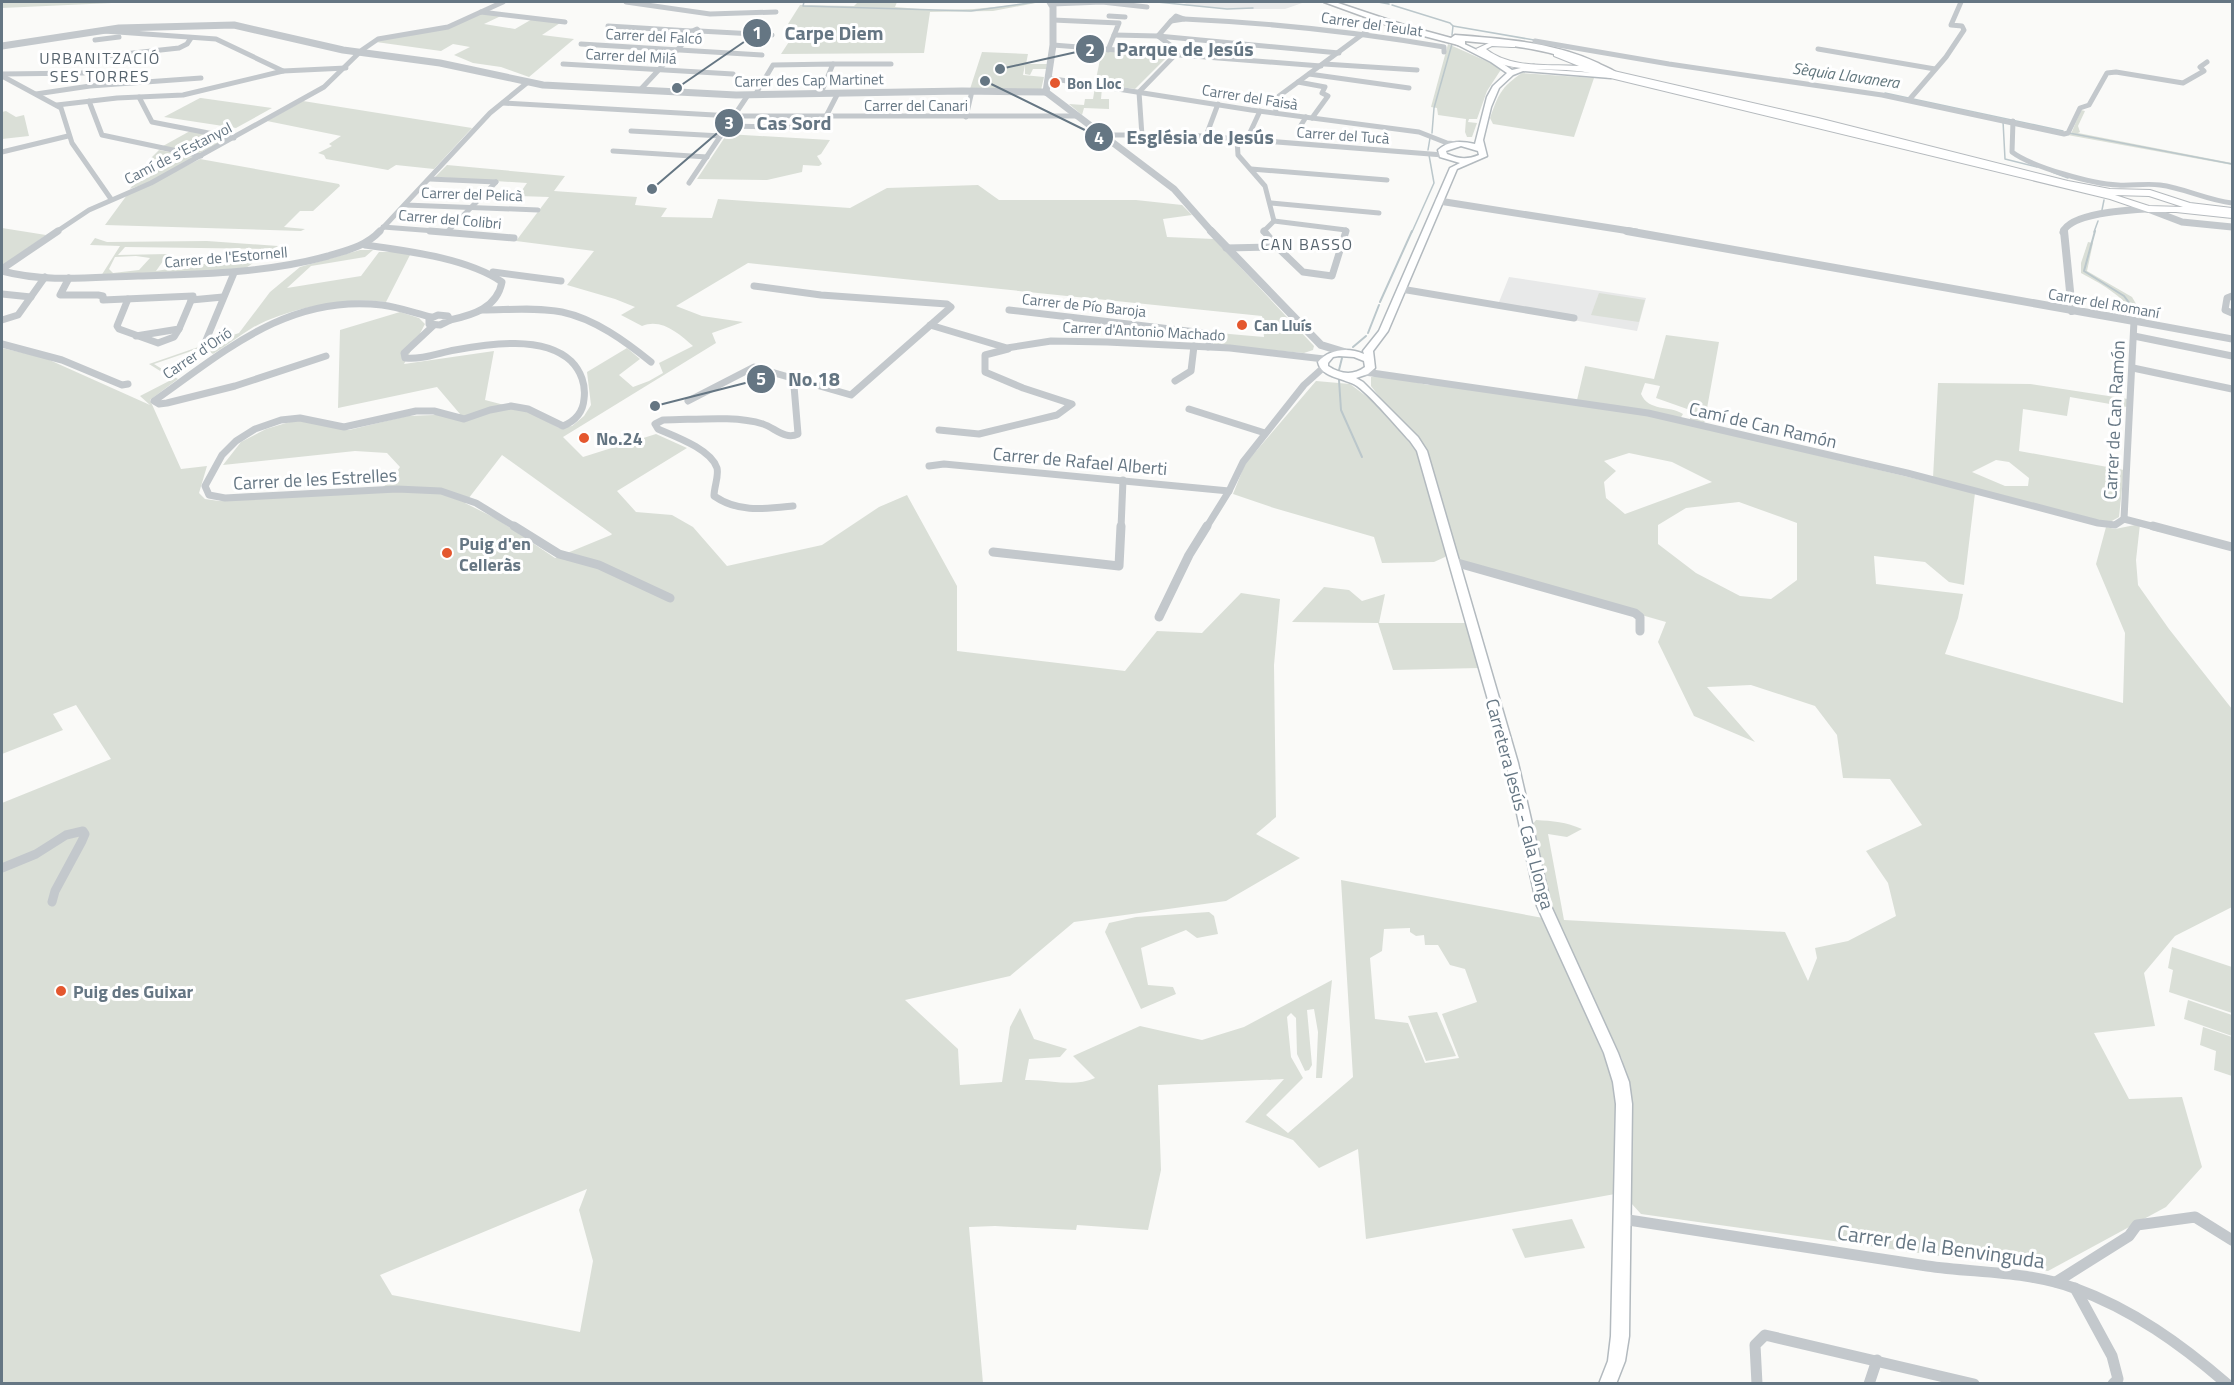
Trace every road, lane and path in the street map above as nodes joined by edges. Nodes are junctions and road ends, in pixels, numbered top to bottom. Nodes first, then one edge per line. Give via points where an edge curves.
1 (503, 2) edge
2 (626, 2) edge
3 (1321, 2) edge
4 (1328, 2) edge
5 (1961, 2) edge
6 (1051, 3) edge
7 (1343, 4) edge
8 (1133, 5) junction
9 (1147, 7) dead end
10 (480, 12) junction
11 (776, 12) dead end
12 (710, 14) junction
13 (1053, 17) junction
14 (1125, 17) junction
15 (565, 22) dead end
16 (1119, 23) junction
17 (1375, 25) dead end
18 (608, 26) dead end
19 (102, 30) junction
20 (695, 31) junction
21 (1365, 33) junction
22 (130, 34) junction
23 (772, 35) dead end
24 (1114, 35) junction
25 (1158, 36) junction
26 (191, 38) junction
27 (95, 40) dead end
28 (1455, 40) junction
29 (1535, 41) dead end
30 (1053, 43) junction
31 (581, 44) dead end
32 (1491, 44) junction
33 (2, 46) edge
34 (678, 50) junction
35 (1108, 50) junction
36 (1480, 50) junction
37 (1818, 50) dead end
38 (360, 52) junction
39 (1339, 52) junction
40 (1444, 52) dead end
41 (762, 55) dead end
42 (106, 56) dead end
43 (1175, 56) junction
44 (1507, 61) junction
45 (2207, 62) dead end
46 (563, 64) dead end
47 (833, 64) junction
48 (891, 64) dead end
49 (1322, 65) junction
50 (1572, 66) junction
51 (1534, 67) junction
52 (346, 68) junction
53 (660, 69) junction
54 (1935, 69) junction
55 (1417, 70) dead end
56 (283, 71) junction
57 (1510, 72) junction
58 (84, 73) dead end
59 (733, 74) dead end
60 (1309, 74) junction
61 (2, 75) edge
62 (1612, 75) junction
63 (201, 78) dead end
64 (1047, 78) junction
65 (528, 82) junction
66 (1298, 82) junction
67 (1409, 88) dead end
68 (640, 90) junction
69 (972, 91) junction
70 (1046, 92) junction
71 (1139, 92) junction
72 (820, 93) junction
73 (838, 93) junction
74 (36, 94) junction
75 (752, 95) junction
76 (139, 97) junction
77 (1909, 100) junction
78 (89, 101) junction
79 (503, 102) junction
80 (1218, 104) junction
81 (57, 105) junction
82 (1260, 111) junction
83 (1276, 113) junction
84 (735, 116) junction
85 (1077, 116) junction
86 (827, 117) junction
87 (966, 117) junction
88 (1309, 118) junction
89 (2013, 122) junction
90 (729, 126) junction
91 (1298, 130) dead end
92 (631, 131) dead end
93 (1101, 135) junction
94 (68, 136) junction
95 (721, 136) junction
96 (1142, 136) junction
97 (1206, 136) junction
98 (1220, 137) junction
99 (234, 138) junction
100 (1237, 139) junction
101 (1247, 140) junction
102 (1480, 144) junction
103 (1114, 145) junction
104 (614, 151) dead end
105 (1444, 151) junction
106 (2, 152) edge
107 (1238, 154) junction
108 (202, 156) junction
109 (707, 157) junction
110 (1470, 161) junction
111 (1454, 168) junction
112 (1251, 169) junction
113 (430, 178) junction
114 (1387, 180) dead end
115 (690, 183) dead end
116 (2168, 186) junction
117 (2158, 195) junction
118 (111, 199) junction
119 (1439, 201) junction
120 (2129, 202) junction
121 (1271, 203) junction
122 (2232, 203) edge
123 (405, 205) junction
124 (472, 207) junction
125 (2165, 208) junction
126 (538, 210) dead end
127 (1379, 213) dead end
128 (2232, 213) edge
129 (1274, 220) junction
130 (383, 227) junction
131 (2232, 227) edge
132 (447, 232) junction
133 (514, 238) dead end
134 (372, 240) junction
135 (365, 244) junction
136 (383, 246) junction
137 (1277, 247) junction
138 (1226, 248) junction
139 (473, 269) junction
140 (2, 270) edge
141 (234, 273) junction
142 (45, 277) junction
143 (69, 278) junction
144 (561, 281) dead end
145 (753, 286) dead end
146 (1401, 289) junction
147 (2, 294) edge
148 (2232, 296) edge
149 (31, 297) junction
150 (223, 297) junction
151 (128, 299) junction
152 (191, 300) junction
153 (482, 310) junction
154 (1009, 310) dead end
155 (2072, 311) junction
156 (2232, 313) edge
157 (1574, 318) dead end
158 (2, 320) edge
159 (433, 321) junction
160 (2134, 321) junction
161 (930, 325) junction
162 (2134, 336) junction
163 (2232, 339) edge
164 (2, 344) edge
165 (204, 345) dead end
166 (1194, 346) junction
167 (1209, 347) junction
168 (1014, 348) junction
169 (1370, 348) junction
170 (1347, 353) junction
171 (1324, 355) junction
172 (326, 356) dead end
173 (1305, 356) junction
174 (2232, 356) edge
175 (651, 362) dead end
176 (1367, 368) junction
177 (2133, 368) junction
178 (1317, 375) junction
179 (1339, 375) junction
180 (798, 380) junction
181 (1175, 381) dead end
182 (128, 384) dead end
183 (1360, 384) junction
184 (2232, 389) edge
185 (688, 401) dead end
186 (1189, 409) dead end
187 (939, 430) dead end
188 (1265, 433) junction
189 (929, 466) dead end
190 (1123, 480) junction
191 (1229, 491) junction
192 (793, 506) dead end
193 (2124, 519) junction
194 (2232, 547) edge
195 (993, 552) dead end
196 (1454, 562) junction
197 (670, 598) dead end
198 (1159, 617) dead end
199 (1640, 631) dead end
200 (2, 868) edge
201 (52, 902) dead end
202 (1622, 1220) junction
203 (2232, 1240) edge
204 (2056, 1282) junction
205 (2075, 1288) junction
206 (1877, 1360) junction
207 (1607, 1383) edge
208 (1757, 1383) edge
209 (1869, 1383) edge
210 (1974, 1383) edge
211 (2113, 1383) edge
212 (2227, 1383) edge

1 - 10 street, Camí de s'Estanyol
2 - 12 street
3 - 7 highway
4 - 7 highway
5 - 54 street via 1951,25 1962,26 1964,30
6 - 8 street
6 - 13 street
7 - 28 highway
7 - 28 highway via 1404,28
8 - 9 street
8 - 14 street
10 - 15 street
10 - 38 street, Camí de s'Estanyol via 444,28 381,38
11 - 12 street
12 - 20 street
13 - 14 street
13 - 16 street
13 - 30 street
14 - 16 street
16 - 24 street
17 - 21 street
18 - 20 street
19 - 22 street
19 - 33 street, Carrer des Cap Martinet
19 - 38 street, Carrer des Cap Martinet via 234,25
20 - 23 street
20 - 34 street
21 - 25 street, Carrer del Teulat via 1173,16
21 - 39 street
21 - 40 street, Carrer del Teulat via 1444,47
22 - 26 street
22 - 27 street
24 - 25 street
24 - 35 street
25 - 39 street
25 - 43 street via 1177,50
26 - 42 street via 179,48
26 - 56 street via 216,39
28 - 32 highway
28 - 36 highway
28 - 57 main road
28 - 62 highway via 1543,48 1570,55
29 - 77 street
30 - 35 street
30 - 64 street
31 - 34 street, Carrer del Falcó
32 - 36 main road
32 - 50 main road via 1563,56
34 - 41 street, Carrer del Falcó
34 - 53 street
35 - 43 street
36 - 44 main road
37 - 54 street
38 - 52 street, Camí de s'Estanyol
38 - 65 street, Carrer des Cap Martinet via 441,63
39 - 49 street
43 - 49 street
43 - 71 street
44 - 51 main road
44 - 57 main road
45 - 89 street via 2200,67 2204,71 2183,83 2107,73 2089,105 2080,108 2068,133
46 - 53 street, Carrer del Milá
47 - 48 street
47 - 72 street
47 - 75 street via 773,65
49 - 55 street
49 - 60 street
50 - 51 main road
50 - 62 main road
51 - 57 main road
52 - 56 street
52 - 99 street, Camí de s'Estanyol via 328,85
53 - 59 street, Carrer del Milá
53 - 68 street
54 - 77 street
56 - 76 street via 190,94
57 - 62 main road
57 - 102 main road via 1491,96
58 - 61 street
60 - 66 street
60 - 67 street
61 - 74 street
62 - 120 main road
63 - 74 street
64 - 70 street
64 - 71 street, Carrer del Faisà
65 - 68 street, Carrer des Cap Martinet
65 - 79 street, Carrer de l'Estornell
66 - 83 street via 1275,99
66 - 88 street via 1325,87 1322,93 1328,96
68 - 75 street, Carrer des Cap Martinet
69 - 70 street, Carrer des Cap Martinet
69 - 73 street, Carrer des Cap Martinet
69 - 87 street
70 - 85 street
71 - 80 street, Carrer del Faisà
71 - 96 street
72 - 73 street, Carrer des Cap Martinet
72 - 75 street, Carrer des Cap Martinet
73 - 86 street
74 - 81 street
75 - 84 street
76 - 78 street
76 - 99 street via 152,122
77 - 89 street
78 - 81 street
78 - 108 street via 102,135
79 - 84 street, Carrer del Canari
79 - 113 street, Carrer de l'Estornell
80 - 82 street, Carrer del Faisà
80 - 97 street
81 - 94 street
82 - 83 street, Carrer del Faisà
82 - 101 street
83 - 88 street, Carrer del Faisà
84 - 86 street, Carrer del Canari
84 - 90 street
85 - 87 street, Carrer del Canari
85 - 93 street
86 - 87 street, Carrer del Canari
86 - 90 street via 817,128
88 - 91 street
88 - 105 street, Carrer del Faisà via 1419,132
89 - 116 street via 2012,152 2024,161 2108,184
90 - 95 street
92 - 95 street
93 - 96 street, Carrer del Tucà
93 - 103 street
94 - 106 street
94 - 118 street
95 - 109 street
96 - 97 street, Carrer del Tucà
96 - 103 street, Carrer del Tucà
97 - 98 street, Carrer del Tucà
98 - 100 street, Carrer del Tucà
98 - 107 street
99 - 108 street, Camí de s'Estanyol
100 - 101 street, Carrer del Tucà
100 - 107 street
101 - 105 street, Carrer del Tucà
102 - 105 main road via 1461,144
102 - 110 main road via 1483,156
103 - 138 street via 1174,189
104 - 109 street
105 - 110 main road
105 - 111 main road
107 - 112 street
108 - 118 street, Camí de s'Estanyol
109 - 115 street
110 - 111 main road
111 - 119 main road
112 - 114 street
112 - 121 street via 1265,186
113 - 123 street, Carrer de l'Estornell
113 - 124 street via 496,182
116 - 117 street
116 - 122 street
117 - 120 main road via 2142,192
117 - 125 main road
118 - 140 street, Camí de s'Estanyol
119 - 146 main road
119 - 155 street, Carrer del Romaní
120 - 125 main road via 2147,209
120 - 155 street via 2075,220 2065,228
121 - 127 street
121 - 129 street
123 - 124 street, Carrer del Pelicà
123 - 130 street, Carrer de l'Estornell
124 - 126 street, Carrer del Pelicà
124 - 132 street
125 - 128 main road
125 - 131 street via 2182,222
129 - 137 street via 1263,232
129 - 137 street via 1346,230 1332,276 1307,274
130 - 132 street, Carrer del Colibri
130 - 134 street, Carrer de l'Estornell
132 - 133 street, Carrer del Colibri
134 - 135 street, Carrer de l'Estornell
134 - 136 street
135 - 136 street
135 - 141 street, Carrer de l'Estornell via 292,266
136 - 139 street
137 - 138 street
138 - 171 street
139 - 144 street
139 - 153 street via 502,282 498,296
140 - 142 street, Carrer de l'Estornell
141 - 143 street, Carrer de l'Estornell
141 - 150 street
142 - 143 street, Carrer de l'Estornell
142 - 149 street
143 - 151 street via 60,295
145 - 161 street via 951,307
146 - 157 street
146 - 169 main road via 1383,331
147 - 149 street
148 - 156 street via 2227,298 2224,310
149 - 158 street via 18,315
150 - 152 street
150 - 165 street
151 - 152 street via 193,296
151 - 152 street via 117,328 158,343 176,336
153 - 159 street via 450,320 445,315
153 - 175 street via 570,314 621,340
154 - 167 street, Carrer de Pío Baroja via 1213,334
155 - 160 street, Carrer del Romaní
159 - 172 street, Carrer d'Orió via 390,306 369,304 302,312 250,333 154,400 167,404
159 - 197 street, Carrer de les Estrelles via 404,353 405,358 486,346 555,351 579,371 585,393 580,414 563,426 531,408 514,406 459,419 425,410 343,427 304,417 286,418 232,443 222,453 206,486 209,495 225,498 397,489 441,491 476,503 559,554 599,565
160 - 162 street, Carrer de Can Ramón
160 - 163 street, Carrer del Romaní
161 - 168 street, Carrer d'Antonio Machado
161 - 180 street via 851,395
162 - 174 street
162 - 177 street, Carrer de Can Ramón
164 - 182 street
166 - 167 street, Carrer d'Antonio Machado
166 - 168 street, Carrer d'Antonio Machado via 1060,340
166 - 181 street via 1191,371
167 - 173 street, Carrer d'Antonio Machado
168 - 187 street via 985,355 985,372 1072,404 1057,415 980,434
169 - 170 main road
169 - 176 main road
170 - 171 main road
170 - 176 main road
171 - 173 street, Carrer d'Antonio Machado
171 - 173 street via 1317,351
171 - 178 street
171 - 179 main road, Carretera Jesús - Cala Llonga
176 - 179 main road
176 - 183 main road
176 - 193 street, Camí de Can Ramón via 1648,413 2104,524 2115,525
177 - 184 street
177 - 193 street, Carrer de Can Ramón
178 - 179 street
178 - 188 street via 1304,384
179 - 183 main road, Carretera Jesús - Cala Llonga
180 - 185 street via 754,367
180 - 192 street via 794,386 798,434 795,436 740,420 663,420 655,424 708,454 717,466 714,496 722,502 752,511
183 - 196 main road, Carretera Jesús - Cala Llonga via 1419,445
186 - 188 street
188 - 191 street via 1243,462
189 - 190 street, Carrer de Rafael Alberti via 944,464
190 - 191 street, Carrer de Rafael Alberti
190 - 195 street via 1119,566
191 - 198 street via 1190,555
193 - 194 street
196 - 199 street via 1635,613 1640,617
196 - 202 main road, Carretera Jesús - Cala Llonga via 1512,763 1544,906 1621,1082
200 - 201 street via 17,864 64,836 83,831 82,841
202 - 204 street, Carrer de la Benvinguda
202 - 207 main road, Carretera Jesús - Cala Llonga via 1619,1350
203 - 204 street via 2194,1217 2138,1225 2129,1236
204 - 205 street, Carrer de la Benvinguda
205 - 211 street via 2112,1356 2118,1379
205 - 212 street, Carrer de la Benvinguda via 2134,1316 2194,1355
206 - 208 street via 1765,1335 1755,1345
206 - 209 street
206 - 210 street

